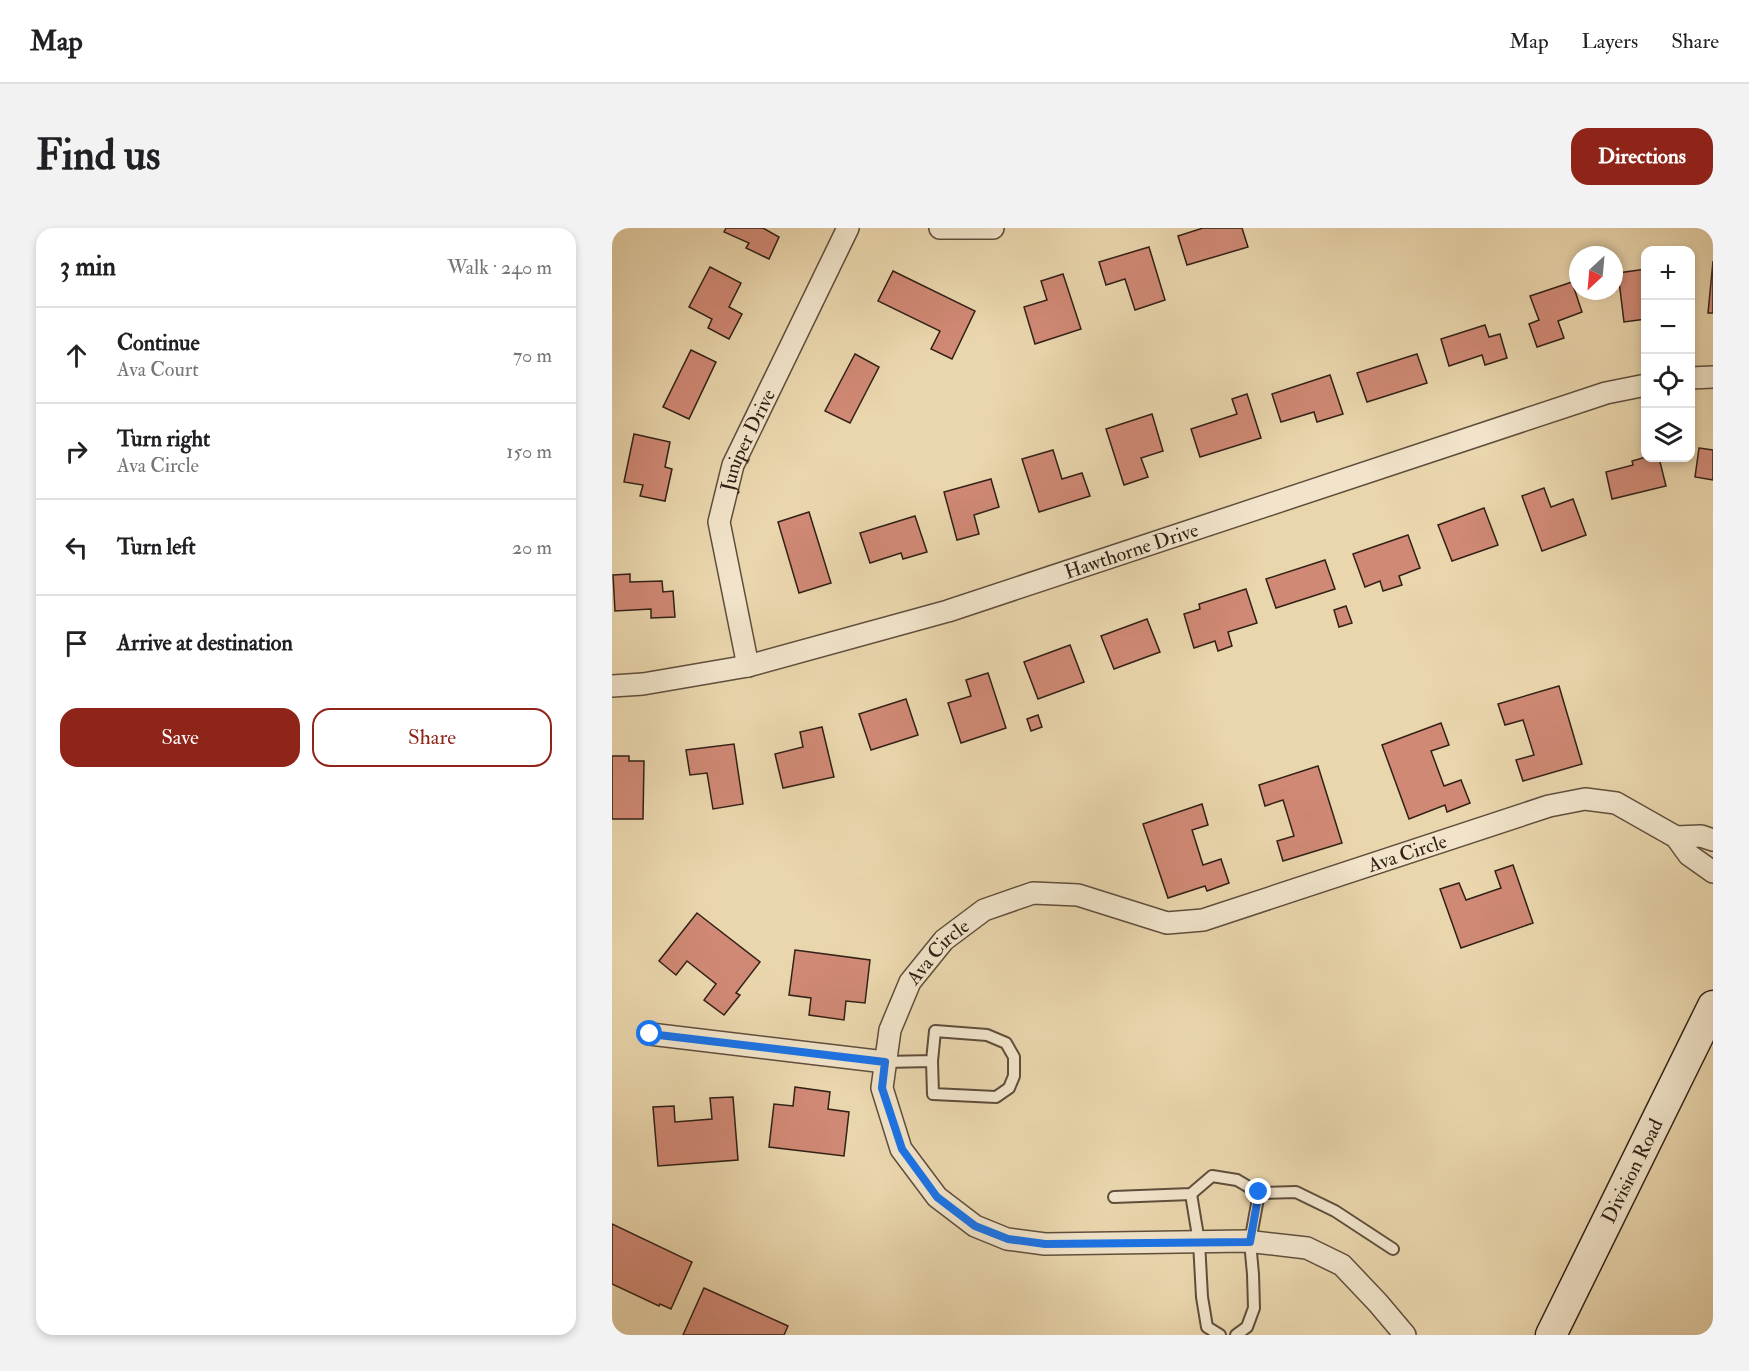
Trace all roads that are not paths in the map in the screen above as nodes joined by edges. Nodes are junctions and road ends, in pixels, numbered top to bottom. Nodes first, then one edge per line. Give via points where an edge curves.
1 (848, 228) edge
2 (940, 228) edge
3 (993, 228) edge
4 (1713, 377) edge
5 (1695, 378) edge
6 (1641, 386) edge
7 (748, 666) junction
8 (612, 686) edge
9 (1676, 837) junction
10 (1713, 840) edge
11 (1713, 872) edge
12 (1713, 1006) edge
13 (650, 1034) dead end
14 (932, 1061) junction
15 (885, 1062) junction
16 (1259, 1192) junction
17 (1191, 1194) junction
18 (1114, 1197) dead end
19 (1199, 1242) junction
20 (1250, 1242) junction
21 (1393, 1249) dead end
22 (1220, 1335) edge
23 (1236, 1335) edge
24 (1404, 1335) edge
25 (1551, 1335) edge

1 - 7 street, Juniper Drive via 733,465 719,522
2 - 3 street
4 - 5 street
6 - 7 street, Hawthorne Drive via 1606,393 948,612
7 - 8 street, Hawthorne Drive
9 - 10 street, Ava Circle via 1701,836
9 - 11 street, Ava Circle via 1689,855
9 - 15 street, Ava Circle via 1616,803 1585,799 1550,806 1203,920 1167,922 1078,895 1033,893 984,910 944,940 910,982 890,1030
12 - 25 street, Division Road
13 - 15 street
14 - 14 lane via 933,1094 996,1097 1009,1088 1014,1076 1014,1057 1006,1043 987,1035 935,1031
14 - 15 lane
15 - 19 street, Ava Circle via 882,1088 902,1149 937,1197 975,1226 1008,1239 1045,1244
16 - 17 lane via 1237,1180 1212,1176
16 - 20 lane
16 - 21 lane via 1296,1192
17 - 18 lane
17 - 19 lane
19 - 20 street, Ava Circle
19 - 22 lane via 1207,1327
20 - 23 lane via 1254,1308 1247,1327
20 - 24 street, Ava Circle via 1307,1248 1342,1266

